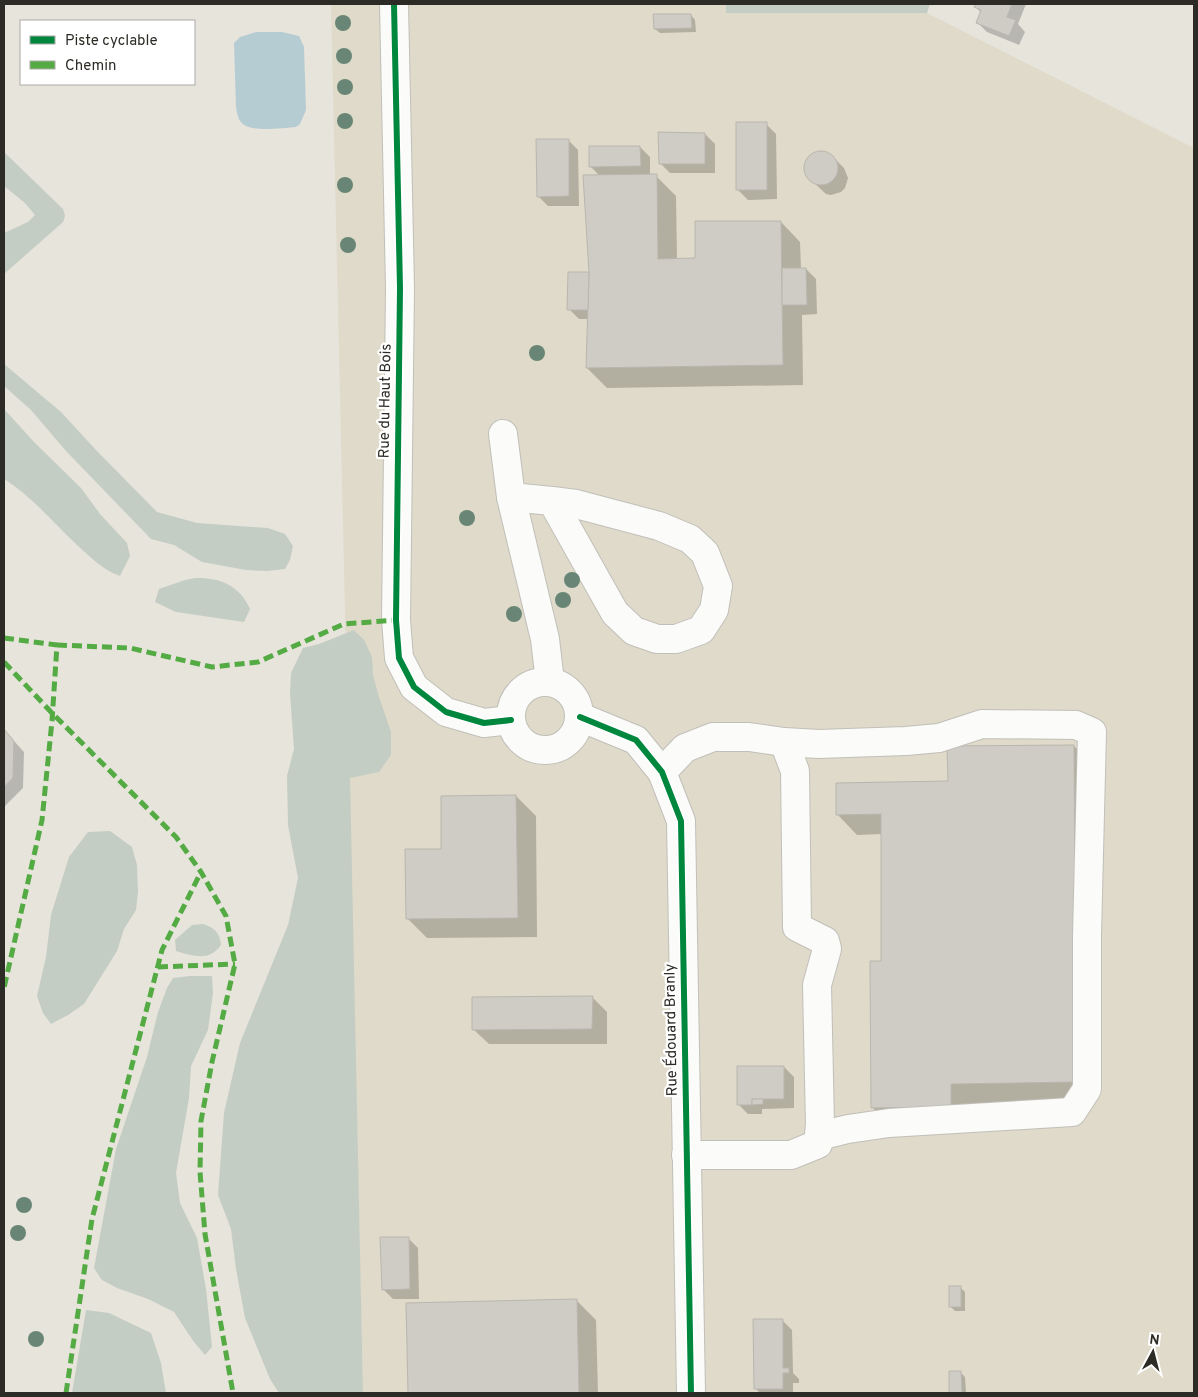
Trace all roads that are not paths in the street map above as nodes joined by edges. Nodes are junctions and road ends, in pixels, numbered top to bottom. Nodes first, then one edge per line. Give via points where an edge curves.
1 (394, 4) edge
2 (503, 434) dead end
3 (511, 497) junction
4 (552, 501) junction
5 (550, 682) junction
6 (580, 717) junction
7 (511, 720) junction
8 (784, 742) junction
9 (662, 772) junction
10 (819, 1136) junction
11 (686, 1155) junction
12 (691, 1393) edge

1 - 7 street, Rue du Haut Bois via 400,288 398,658 414,686 446,712 484,723
2 - 3 street
3 - 4 street
3 - 5 street via 546,639
4 - 4 street via 576,504 658,526 690,539 705,553 718,586 714,610 701,630 676,639 657,638 634,631 615,613
5 - 6 street via 571,694 578,704
5 - 7 street via 537,683 517,696
6 - 7 street via 570,740 560,748 547,751 527,746 513,730
6 - 9 street, Rue Édouard Branly via 636,740
8 - 9 street via 749,737 713,738 684,748
8 - 10 street via 794,771 797,927 825,941 827,949 817,984
8 - 10 street via 906,742 939,738 982,724 1076,725 1092,732 1087,1089 1072,1112 889,1123
9 - 11 street, Rue Édouard Branly via 681,821
10 - 11 street via 818,1144 791,1155
11 - 12 street, Rue Édouard Branly

